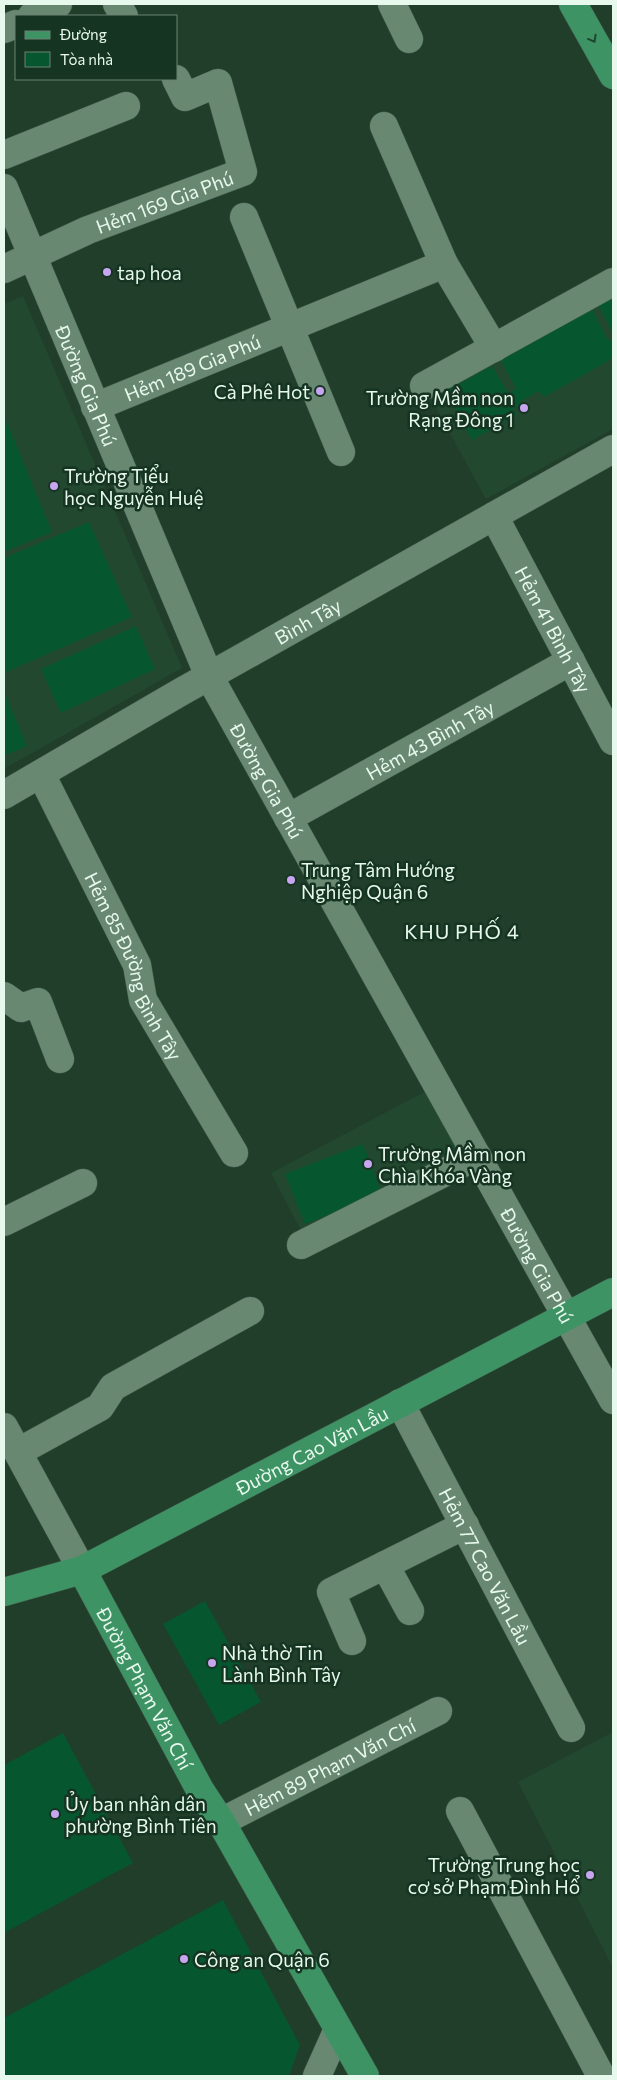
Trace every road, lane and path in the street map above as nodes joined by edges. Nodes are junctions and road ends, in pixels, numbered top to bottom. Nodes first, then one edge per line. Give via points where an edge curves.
1 (58, 4) edge
2 (117, 4) edge
3 (392, 4) edge
4 (573, 4) edge
5 (34, 15) edge
6 (123, 15) edge
7 (409, 39) dead end
8 (613, 75) edge
9 (176, 80) edge
10 (126, 106) dead end
11 (384, 126) dead end
12 (4, 155) edge
13 (4, 188) edge
14 (244, 217) dead end
15 (33, 257) junction
16 (444, 264) junction
17 (4, 269) edge
18 (613, 282) edge
19 (289, 327) junction
20 (494, 348) junction
21 (424, 386) dead end
22 (95, 407) junction
23 (613, 449) edge
24 (341, 452) dead end
25 (494, 516) junction
26 (571, 661) junction
27 (209, 676) junction
28 (613, 740) edge
29 (41, 774) junction
30 (4, 795) edge
31 (288, 818) junction
32 (4, 996) edge
33 (60, 1059) dead end
34 (234, 1153) dead end
35 (477, 1156) junction
36 (83, 1182) dead end
37 (4, 1222) edge
38 (301, 1245) dead end
39 (613, 1292) edge
40 (250, 1311) dead end
41 (566, 1316) junction
42 (613, 1400) edge
43 (400, 1403) junction
44 (4, 1427) edge
45 (18, 1452) junction
46 (465, 1525) junction
47 (385, 1565) junction
48 (82, 1570) junction
49 (4, 1592) edge
50 (410, 1611) dead end
51 (352, 1641) dead end
52 (438, 1710) dead end
53 (572, 1728) dead end
54 (460, 1811) dead end
55 (221, 1822) junction
56 (338, 2029) junction
57 (317, 2076) edge
58 (365, 2076) edge
59 (601, 2076) edge

1 - 5 street
2 - 6 street
3 - 7 street
4 -> 8 main road
9 - 15 street, Hẻm 169 Gia Phú via 185,97 218,83 243,172 88,230
10 - 12 street
11 - 16 street
13 - 15 street, Đường Gia Phú
14 - 19 street
15 - 17 street
15 - 22 street, Đường Gia Phú
16 - 19 street, Hẻm 189 Gia Phú
16 - 20 street
18 - 20 street
19 - 22 street, Hẻm 189 Gia Phú
19 - 24 street
20 - 21 street
22 - 27 street, Đường Gia Phú
23 - 25 street, Bình Tây
25 - 26 street, Hẻm 41 Bình Tây
25 - 27 street, Bình Tây
26 - 28 street, Hẻm 41 Bình Tây
26 - 31 street, Hẻm 43 Bình Tây
27 - 29 street, Bình Tây
27 - 31 street, Đường Gia Phú
29 - 30 street, Bình Tây
29 - 34 street, Hẻm 85 Đường Bình Tây via 137,965 143,1000
31 - 35 street, Đường Gia Phú
32 - 33 street via 21,1008 38,1002
35 - 38 street
35 - 41 street, Đường Gia Phú
36 - 37 street
39 - 41 main road, Đường Cao Văn Lầu
40 - 45 street via 113,1387 100,1407
41 - 42 street, Đường Gia Phú
41 - 43 main road, Đường Cao Văn Lầu
43 - 46 street, Hẻm 77 Cao Văn Lầu
43 - 48 main road, Đường Cao Văn Lầu
44 - 45 street, Đường Phạm Văn Chí
45 - 48 street, Đường Phạm Văn Chí
46 - 47 street
46 - 53 street, Hẻm 77 Cao Văn Lầu
47 - 50 street
47 - 51 street via 331,1592
48 - 49 main road, Đường Cao Văn Lầu
48 - 55 main road, Đường Phạm Văn Chí via 200,1790
52 - 55 street, Hẻm 89 Phạm Văn Chí
54 - 59 street
55 - 56 main road, Đường Phạm Văn Chí
56 - 57 street
56 - 58 main road, Đường Phạm Văn Chí

